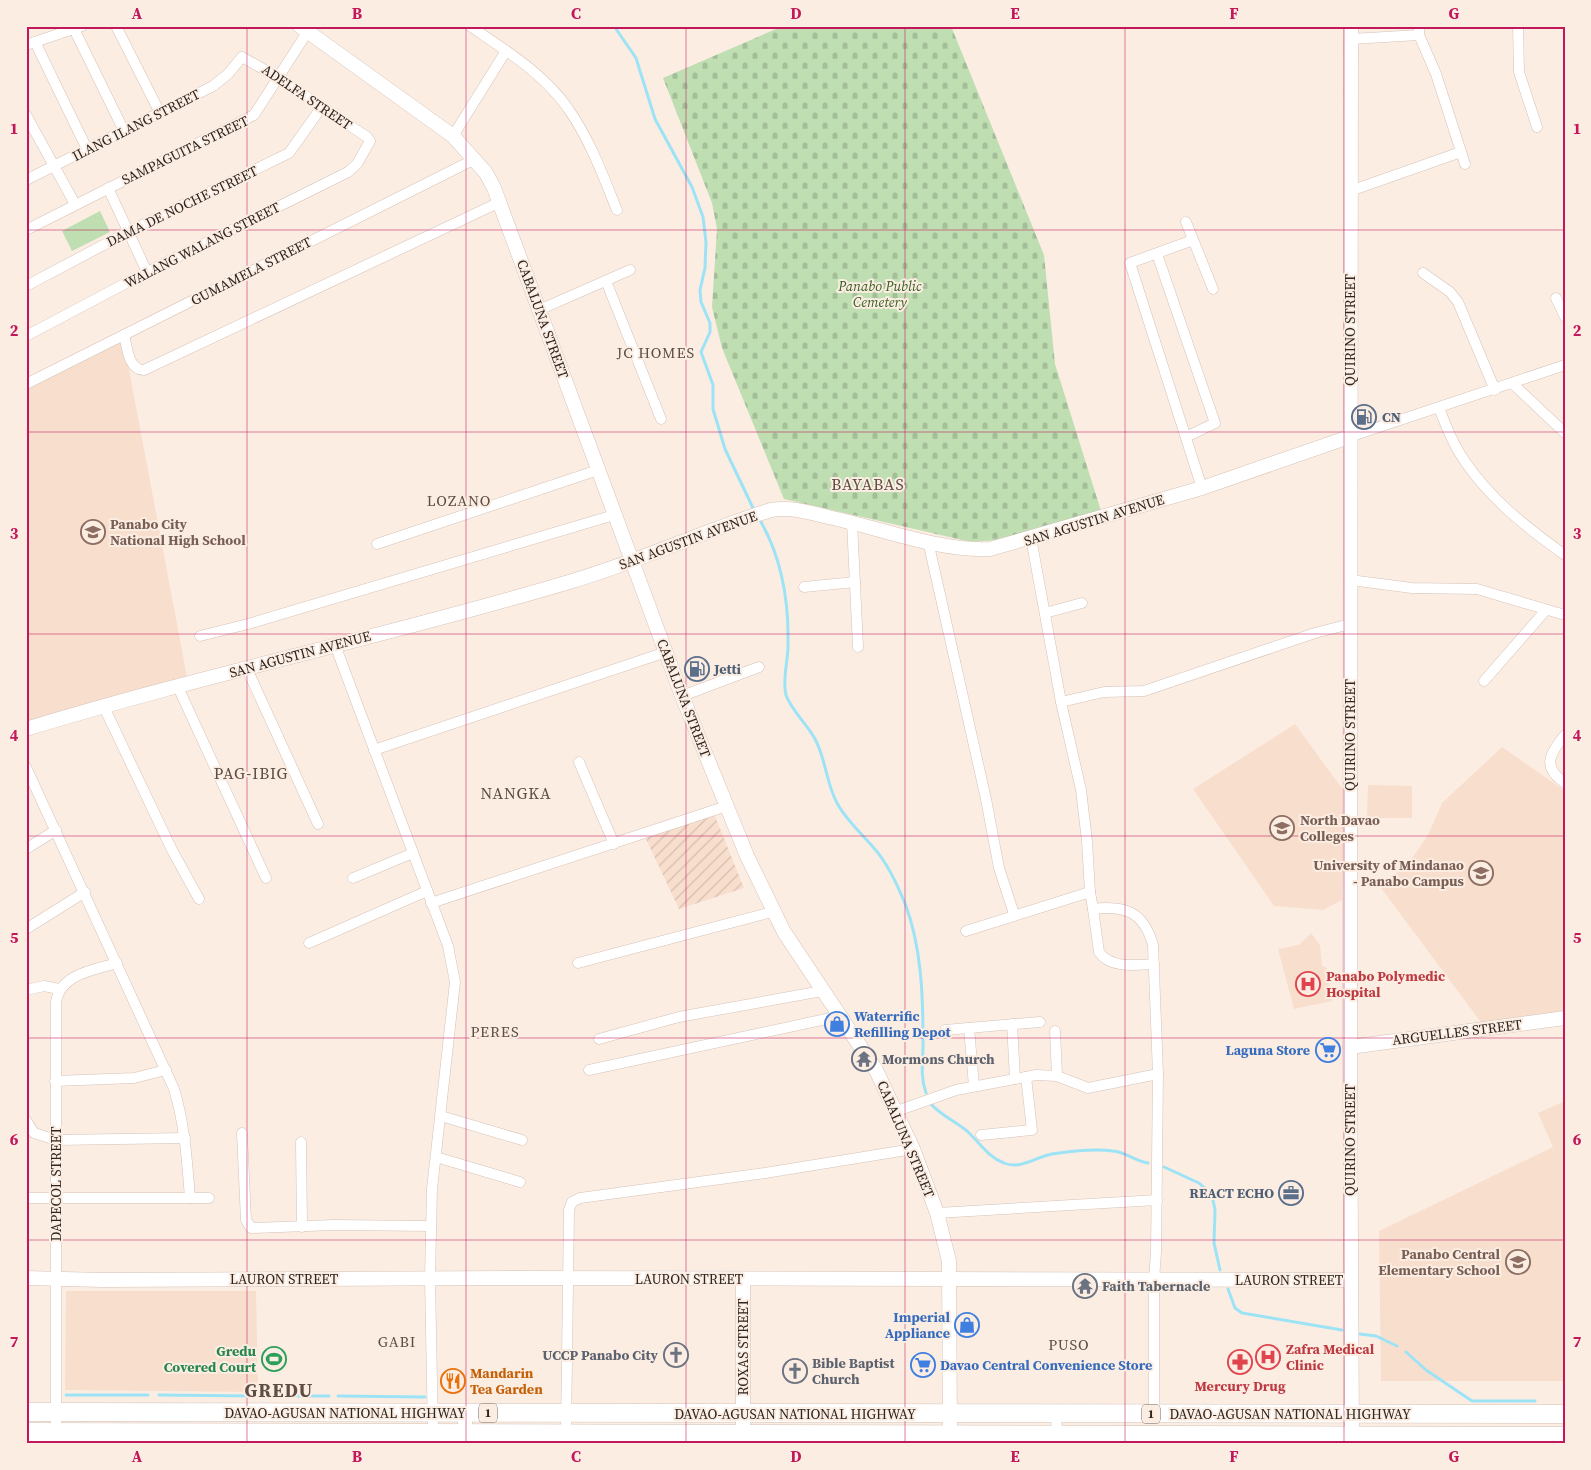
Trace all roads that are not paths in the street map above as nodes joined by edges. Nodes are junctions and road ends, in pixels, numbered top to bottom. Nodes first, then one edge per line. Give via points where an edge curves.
1 (116, 26) edge
2 (470, 26) edge
3 (1518, 26) edge
4 (78, 28) edge
5 (304, 29) edge
6 (1420, 31) edge
7 (1351, 33) edge
8 (31, 43) edge
9 (506, 51) junction
10 (238, 60) joint
11 (279, 78) junction
12 (322, 108) junction
13 (160, 113) junction
14 (26, 115) edge
15 (1537, 127) dead end
16 (124, 131) junction
17 (453, 136) junction
18 (369, 145) joint
19 (87, 149) junction
20 (1462, 152) junction
21 (475, 159) junction
22 (1465, 164) dead end
23 (53, 166) junction
24 (26, 180) edge
25 (108, 188) junction
26 (1350, 191) junction
27 (500, 202) junction
28 (75, 204) junction
29 (617, 210) dead end
30 (1186, 222) dead end
31 (26, 230) edge
32 (128, 232) junction
33 (1193, 240) junction
34 (1157, 254) junction
35 (630, 270) dead end
36 (147, 272) junction
37 (1423, 274) dead end
38 (606, 281) junction
39 (26, 286) edge
40 (1213, 289) dead end
41 (1556, 298) dead end
42 (539, 310) junction
43 (1565, 317) edge
44 (124, 334) junction
45 (26, 336) edge
46 (1565, 365) edge
47 (26, 384) edge
48 (1513, 384) junction
49 (1495, 390) junction
50 (1439, 408) junction
51 (661, 419) dead end
52 (1565, 433) edge
53 (1186, 437) junction
54 (1350, 437) junction
55 (598, 470) junction
56 (1202, 488) junction
57 (614, 515) junction
58 (852, 522) junction
59 (1031, 538) junction
60 (928, 541) junction
61 (377, 544) dead end
62 (1565, 555) edge
63 (632, 561) junction
64 (1350, 580) junction
65 (855, 582) junction
66 (804, 587) dead end
67 (1082, 604) dead end
68 (1546, 610) junction
69 (1045, 613) junction
70 (1565, 615) edge
71 (1350, 624) junction
72 (200, 636) dead end
73 (335, 645) junction
74 (858, 646) dead end
75 (666, 652) junction
76 (759, 667) dead end
77 (247, 669) junction
78 (1484, 681) dead end
79 (177, 686) junction
80 (682, 696) junction
81 (1061, 702) junction
82 (103, 705) junction
83 (26, 728) edge
84 (1565, 735) edge
85 (374, 750) junction
86 (579, 762) dead end
87 (26, 767) edge
88 (1565, 783) edge
89 (726, 806) junction
90 (318, 824) dead end
91 (56, 830) junction
92 (614, 844) junction
93 (26, 849) edge
94 (413, 853) junction
95 (266, 878) dead end
96 (353, 878) dead end
97 (427, 891) junction
98 (85, 892) junction
99 (1090, 892) junction
100 (199, 899) dead end
101 (431, 903) junction
102 (1093, 909) junction
103 (772, 912) junction
104 (1014, 914) junction
105 (26, 929) edge
106 (966, 930) dead end
107 (309, 943) dead end
108 (117, 962) junction
109 (578, 962) dead end
110 (1154, 964) junction
111 (60, 989) junction
112 (26, 990) edge
113 (822, 990) junction
114 (840, 1016) junction
115 (1565, 1018) edge
116 (1040, 1022) dead end
117 (1012, 1024) junction
118 (969, 1028) junction
119 (945, 1030) dead end
120 (1055, 1031) dead end
121 (599, 1039) dead end
122 (1350, 1046) junction
123 (166, 1070) junction
124 (589, 1070) dead end
125 (1158, 1074) junction
126 (1057, 1076) junction
127 (1026, 1077) junction
128 (1015, 1078) junction
129 (56, 1082) junction
130 (974, 1086) junction
131 (897, 1111) junction
132 (441, 1116) junction
133 (26, 1120) edge
134 (242, 1133) dead end
135 (981, 1135) dead end
136 (185, 1138) junction
137 (56, 1140) junction
138 (522, 1140) dead end
139 (301, 1142) dead end
140 (913, 1149) junction
141 (436, 1157) junction
142 (520, 1182) dead end
143 (56, 1197) junction
144 (26, 1198) edge
145 (190, 1198) junction
146 (208, 1198) dead end
147 (1157, 1200) junction
148 (936, 1213) junction
149 (431, 1226) junction
150 (302, 1227) junction
151 (26, 1278) edge
152 (56, 1278) junction
153 (430, 1278) junction
154 (568, 1278) junction
155 (743, 1279) junction
156 (950, 1280) junction
157 (1154, 1280) junction
158 (1351, 1280) junction
159 (26, 1412) edge
160 (56, 1412) junction
161 (261, 1413) junction
162 (433, 1413) junction
163 (465, 1413) junction
164 (566, 1413) junction
165 (1352, 1413) junction
166 (168, 1414) junction
167 (743, 1414) junction
168 (872, 1414) junction
169 (950, 1414) junction
170 (1056, 1414) junction
171 (1154, 1414) junction
172 (1565, 1414) edge
173 (26, 1432) edge
174 (262, 1432) junction
175 (169, 1433) junction
176 (433, 1433) junction
177 (566, 1433) junction
178 (872, 1435) junction
179 (950, 1435) junction
180 (1565, 1436) edge
181 (56, 1438) edge
182 (465, 1438) edge
183 (743, 1439) edge
184 (1059, 1440) edge
185 (1352, 1440) edge

1 - 13 street
2 - 9 street
3 - 15 street via 1519,72
4 - 8 street
4 - 16 street
5 - 11 street, SAMPAGUITA STREET
5 - 17 street, CABALUNA STREET
6 - 7 street
6 - 20 street
7 - 26 street, QUIRINO STREET
8 - 19 street
9 - 17 street
9 - 29 street via 544,82 569,109 586,138
10 - 11 street, ADELFA STREET via 245,57
10 - 13 street, ILANG ILANG STREET via 222,80
11 - 12 street, ADELFA STREET
11 - 25 street, SAMPAGUITA STREET via 254,115
12 - 18 street, ADELFA STREET via 367,137
12 - 32 street, DAMA DE NOCHE STREET via 289,152
13 - 16 street, ILANG ILANG STREET
14 - 23 street
16 - 19 street, ILANG ILANG STREET
17 - 21 street, CABALUNA STREET
18 - 36 street, WALANG WALANG STREET via 348,172
19 - 23 street, ILANG ILANG STREET
20 - 22 street
20 - 26 street
21 - 27 street, CABALUNA STREET
21 - 44 street, GUMAMELA STREET
23 - 24 street, ILANG ILANG STREET
23 - 28 street
25 - 28 street, SAMPAGUITA STREET
25 - 32 street
26 - 54 street, QUIRINO STREET
27 - 42 street, CABALUNA STREET
27 - 44 street via 144,370 134,366
28 - 31 street, SAMPAGUITA STREET
30 - 33 street
32 - 36 street
32 - 39 street, DAMA DE NOCHE STREET
33 - 34 street
33 - 40 street
34 - 53 street via 1130,264
34 - 53 street via 1215,424
35 - 38 street
36 - 45 street, WALANG WALANG STREET
37 - 49 street via 1450,292 1458,302
38 - 42 street
38 - 51 street
41 - 43 street
42 - 55 street, CABALUNA STREET
44 - 47 street, GUMAMELA STREET
46 - 48 street
48 - 49 street
48 - 52 street
49 - 50 street
50 - 54 street
50 - 62 street via 1463,459 1477,477 1523,525
53 - 56 street
54 - 56 street, SAN AGUSTIN AVENUE
54 - 64 street, QUIRINO STREET
55 - 57 street, CABALUNA STREET
55 - 61 street
56 - 59 street, SAN AGUSTIN AVENUE
57 - 63 street, CABALUNA STREET
57 - 72 street
58 - 60 street, SAN AGUSTIN AVENUE
58 - 63 street, SAN AGUSTIN AVENUE via 789,509 771,510
58 - 65 street
59 - 60 street, SAN AGUSTIN AVENUE via 981,550
59 - 69 street
60 - 104 street via 999,868
63 - 73 street, SAN AGUSTIN AVENUE via 511,599
63 - 75 street, CABALUNA STREET
64 - 68 street via 1412,588 1477,589
64 - 71 street, QUIRINO STREET
65 - 66 street
65 - 74 street
67 - 69 street
68 - 70 street
68 - 78 street
69 - 81 street
71 - 81 street via 1144,691 1104,692
71 - 122 street, QUIRINO STREET
73 - 77 street, SAN AGUSTIN AVENUE
73 - 85 street
75 - 80 street, CABALUNA STREET
75 - 85 street
76 - 80 street
77 - 79 street, SAN AGUSTIN AVENUE
77 - 90 street
79 - 82 street, SAN AGUSTIN AVENUE
79 - 95 street
80 - 89 street, CABALUNA STREET
81 - 99 street via 1081,790
82 - 83 street, SAN AGUSTIN AVENUE
82 - 100 street
84 - 88 street via 1550,755 1554,773
85 - 94 street
86 - 92 street
87 - 91 street
89 - 92 street
89 - 103 street, CABALUNA STREET
91 - 93 street
91 - 98 street
92 - 101 street
94 - 96 street
94 - 97 street
97 - 101 street
97 - 107 street
98 - 105 street
98 - 108 street
99 - 102 street
99 - 104 street
101 - 132 street via 448,946 455,982
102 - 110 street via 1115,908 1138,916 1151,937
102 - 110 street via 1099,952 1103,957 1118,964
103 - 109 street
103 - 113 street, CABALUNA STREET
104 - 106 street
108 - 111 street via 71,979
108 - 123 street
110 - 125 street
111 - 112 street via 44,986
111 - 129 street, DAPECOL STREET via 55,1010
113 - 114 street, CABALUNA STREET
113 - 121 street via 679,1017
114 - 124 street
114 - 131 street, CABALUNA STREET via 876,1070
115 - 122 street, ARGUELLES STREET
116 - 117 street
117 - 118 street
117 - 128 street
118 - 119 street
118 - 130 street
120 - 126 street
122 - 158 street, QUIRINO STREET
123 - 129 street via 134,1078
123 - 136 street via 181,1113
125 - 126 street via 1088,1088
125 - 147 street
126 - 127 street
127 - 128 street
127 - 135 street via 1032,1130
128 - 130 street
129 - 137 street, DAPECOL STREET
130 - 131 street via 943,1093
131 - 140 street, CABALUNA STREET
132 - 138 street
132 - 141 street
133 - 137 street via 34,1133
134 - 150 street via 248,1225 251,1228
136 - 137 street
136 - 145 street
137 - 143 street, DAPECOL STREET
139 - 150 street
140 - 148 street, CABALUNA STREET
140 - 154 street via 576,1200 569,1210
141 - 142 street
141 - 149 street
143 - 144 street
143 - 145 street
143 - 152 street, DAPECOL STREET
145 - 146 street
147 - 148 street
147 - 157 street
148 - 156 street, CABALUNA STREET via 944,1236
149 - 150 street
149 - 153 street
151 - 152 street, LAURON STREET
152 - 153 street, LAURON STREET
152 - 160 street, DAPECOL STREET
153 - 154 street, LAURON STREET
153 - 162 street
154 - 155 street, LAURON STREET
154 - 164 street
155 - 156 street, LAURON STREET
155 - 167 street, ROXAS STREET
156 - 157 street, LAURON STREET
156 - 169 street, CABALUNA STREET
157 - 158 street, LAURON STREET
157 - 171 street
158 - 165 street, QUIRINO STREET
159 - 160 highway, DAVAO-AGUSAN NATIONAL HIGHWAY / 1
160 - 166 highway, DAVAO-AGUSAN NATIONAL HIGHWAY / 1
160 - 181 street, DAPECOL STREET
161 - 162 highway, DAVAO-AGUSAN NATIONAL HIGHWAY / 1
161 - 166 highway, DAVAO-AGUSAN NATIONAL HIGHWAY / 1
161 - 174 highway
162 - 163 highway, DAVAO-AGUSAN NATIONAL HIGHWAY / 1
162 - 176 street
163 - 164 highway, DAVAO-AGUSAN NATIONAL HIGHWAY / 1
163 - 182 street
164 - 167 highway, DAVAO-AGUSAN NATIONAL HIGHWAY / 1
164 - 177 street
165 - 171 highway, DAVAO-AGUSAN NATIONAL HIGHWAY / 1
165 - 172 highway, DAVAO-AGUSAN NATIONAL HIGHWAY / 1
165 - 185 street, QUIRINO STREET
166 - 175 highway
167 - 168 highway, DAVAO-AGUSAN NATIONAL HIGHWAY / 1
167 - 183 street, ROXAS STREET
168 - 169 highway, DAVAO-AGUSAN NATIONAL HIGHWAY / 1
168 - 178 highway
169 - 170 highway, DAVAO-AGUSAN NATIONAL HIGHWAY / 1
169 - 179 street, CABALUNA STREET
170 - 171 highway, DAVAO-AGUSAN NATIONAL HIGHWAY / 1
170 - 184 street
173 - 181 highway, DAVAO-AGUSAN NATIONAL HIGHWAY / 1
174 - 175 highway, DAVAO-AGUSAN NATIONAL HIGHWAY / 1
174 - 176 highway, DAVAO-AGUSAN NATIONAL HIGHWAY / 1
175 - 181 highway, DAVAO-AGUSAN NATIONAL HIGHWAY / 1
176 - 182 highway, DAVAO-AGUSAN NATIONAL HIGHWAY / 1
177 - 182 highway, DAVAO-AGUSAN NATIONAL HIGHWAY / 1
177 - 183 highway, DAVAO-AGUSAN NATIONAL HIGHWAY / 1
178 - 179 highway, DAVAO-AGUSAN NATIONAL HIGHWAY / 1
178 - 183 highway, DAVAO-AGUSAN NATIONAL HIGHWAY / 1
179 - 184 highway, DAVAO-AGUSAN NATIONAL HIGHWAY / 1
180 - 185 highway, DAVAO-AGUSAN NATIONAL HIGHWAY / 1
184 - 185 highway, DAVAO-AGUSAN NATIONAL HIGHWAY / 1

